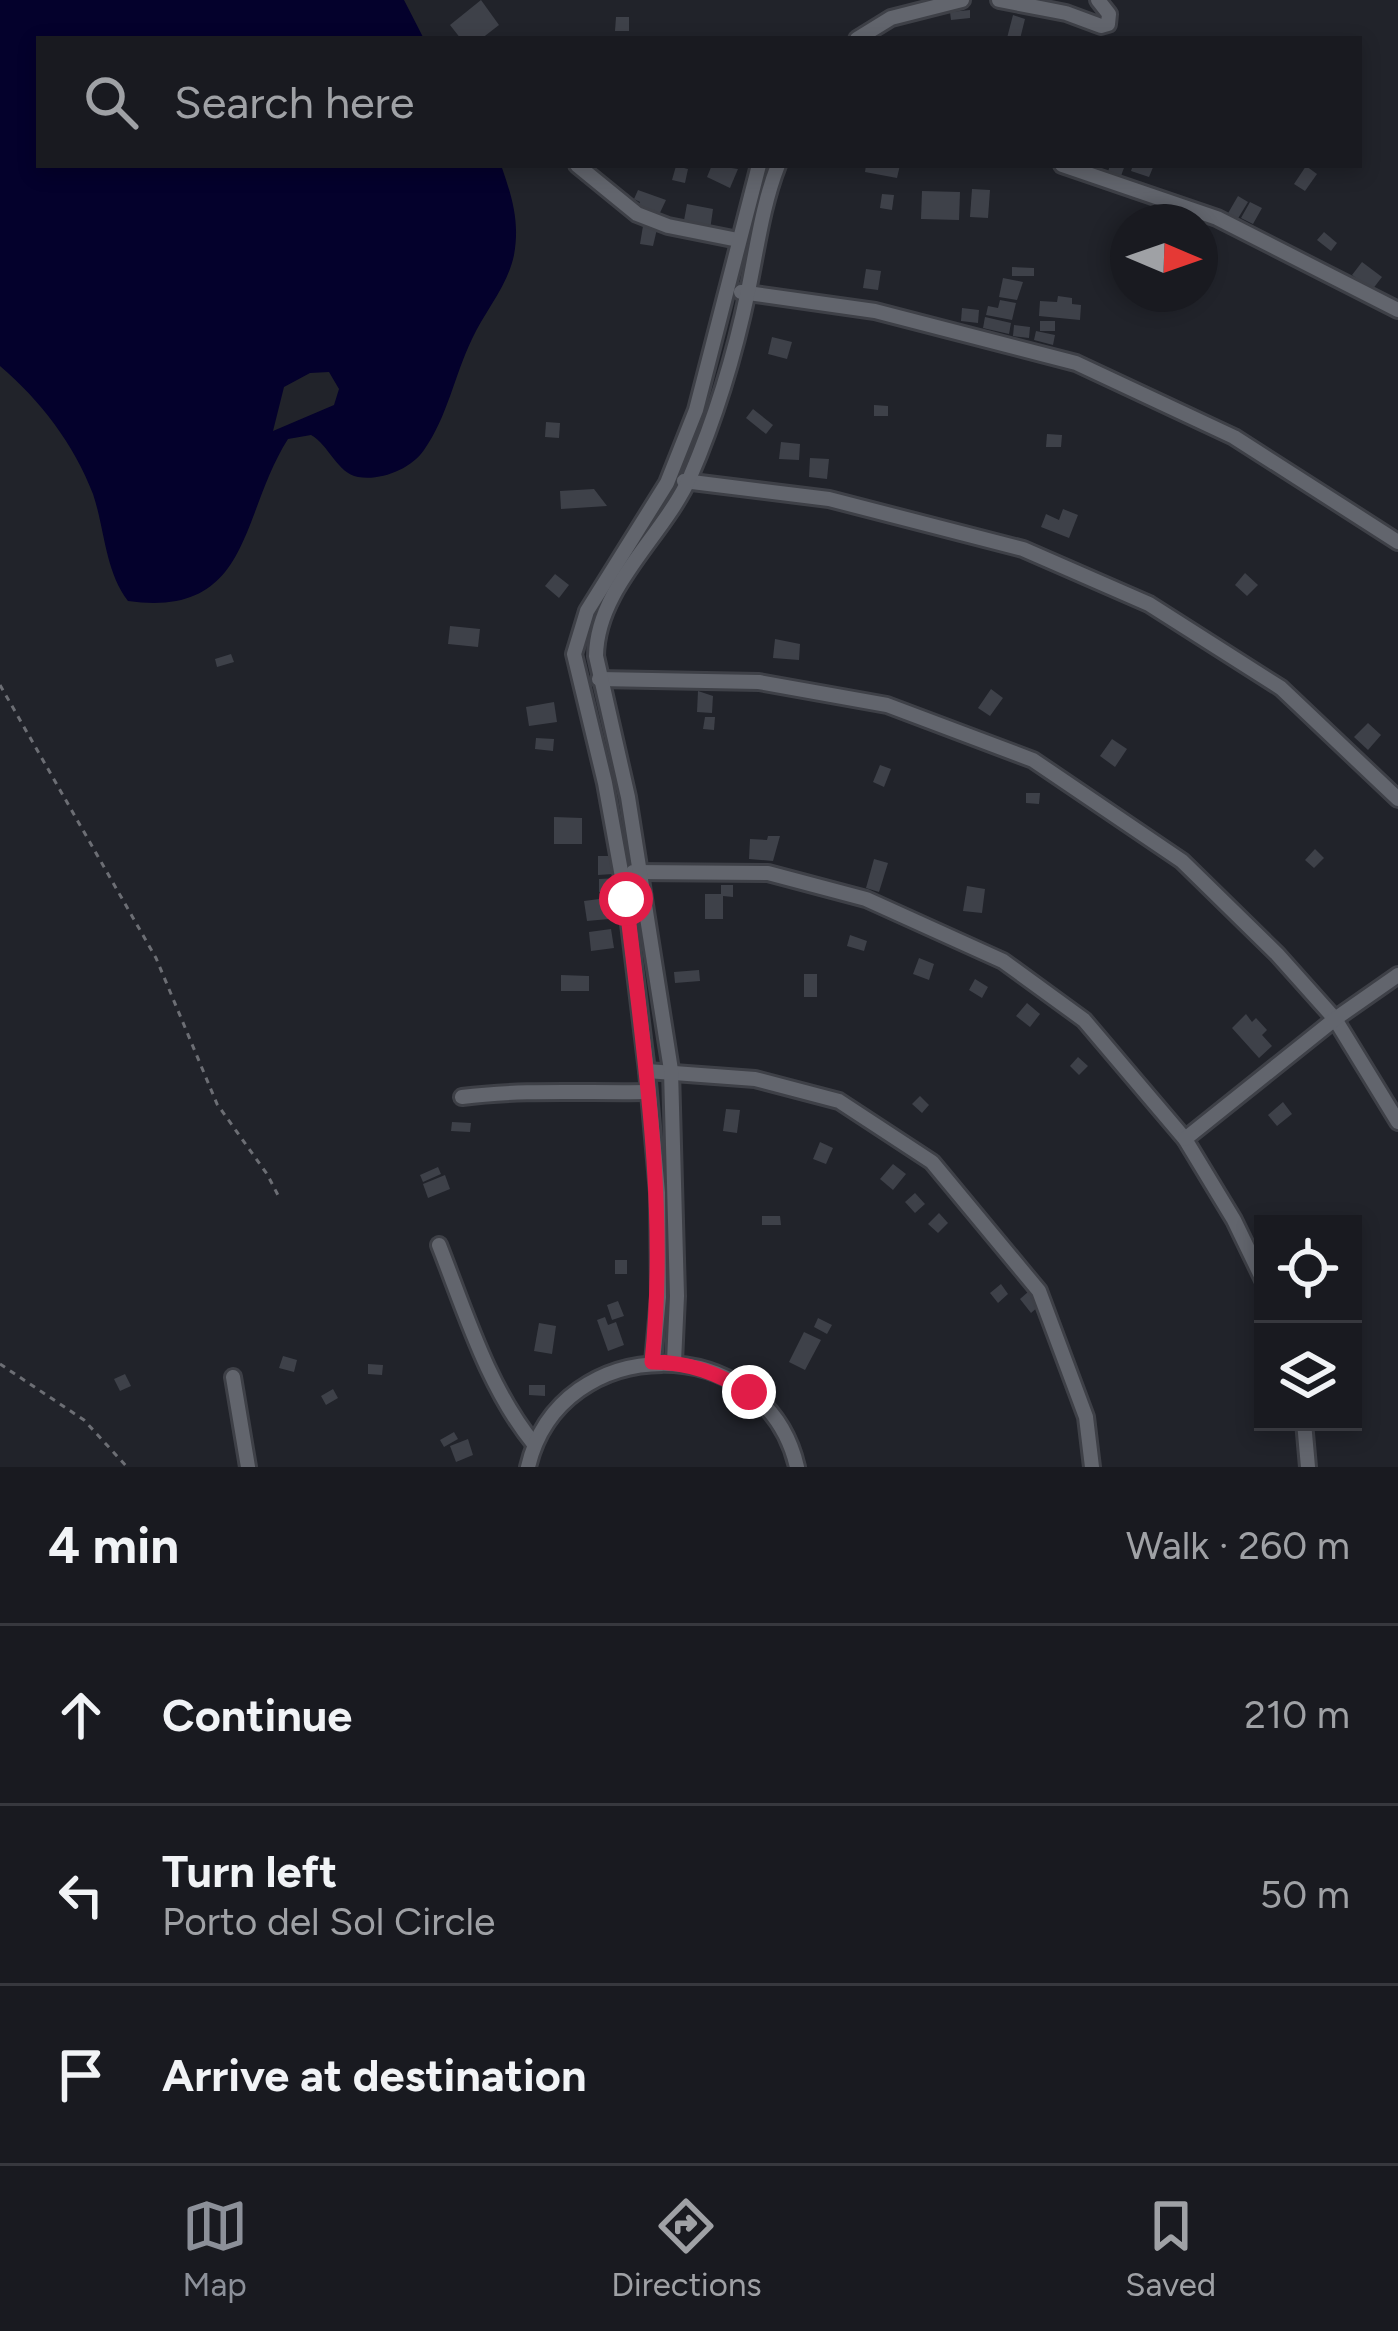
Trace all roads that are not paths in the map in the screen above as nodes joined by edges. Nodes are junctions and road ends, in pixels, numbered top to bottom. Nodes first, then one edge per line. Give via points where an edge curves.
1 (962, 0) edge
2 (999, 0) edge
3 (1098, 0) edge
4 (937, 3) edge
5 (862, 36) edge
6 (581, 168) edge
7 (758, 168) edge
8 (777, 168) edge
9 (1071, 168) edge
10 (738, 240) junction
11 (730, 290) junction
12 (747, 293) junction
13 (1398, 310) edge
14 (688, 481) junction
15 (667, 483) junction
16 (1398, 542) edge
17 (580, 676) junction
18 (603, 679) junction
19 (1398, 799) edge
20 (639, 872) junction
21 (621, 874) junction
22 (1398, 975) edge
23 (1335, 1018) junction
24 (646, 1070) junction
25 (671, 1070) junction
26 (647, 1092) junction
27 (462, 1097) dead end
28 (1398, 1122) edge
29 (1185, 1139) junction
30 (439, 1245) dead end
31 (1254, 1261) edge
32 (652, 1362) junction
33 (674, 1362) junction
34 (233, 1377) dead end
35 (1305, 1431) edge
36 (533, 1444) junction
37 (248, 1467) edge
38 (528, 1467) edge
39 (796, 1467) edge
40 (1092, 1467) edge
41 (1308, 1467) edge

1 - 4 street
2 - 3 street via 1102,26 1109,14
4 - 5 street
6 - 10 street via 638,214
7 - 10 street
8 - 12 street
9 - 13 street via 1217,218
10 - 11 street
11 - 12 street
11 - 15 street
12 - 14 street
12 - 16 street via 875,311 1076,363 1234,437
14 - 15 street
14 - 18 street via 604,613 596,641
14 - 19 street via 829,499 1023,548 1149,604 1281,688
15 - 17 street via 587,611 574,654
17 - 18 street
17 - 21 street
18 - 20 street
18 - 23 street via 759,682 887,705 1033,760 1182,861
20 - 21 street
20 - 25 street
20 - 29 street via 768,872 866,899 1004,961 1084,1020
21 - 24 street
22 - 23 street
23 - 28 street
23 - 29 street
24 - 25 street
24 - 26 street
25 - 33 street
25 - 40 street via 755,1079 839,1101 932,1162 1040,1291 1086,1417
26 - 27 street via 523,1089
26 - 32 street via 658,1193
29 - 31 street
30 - 36 street via 477,1342
32 - 33 street
32 - 36 street via 604,1374 562,1402
33 - 39 street via 749,1392 777,1423
34 - 37 street
35 - 41 street
36 - 38 street

